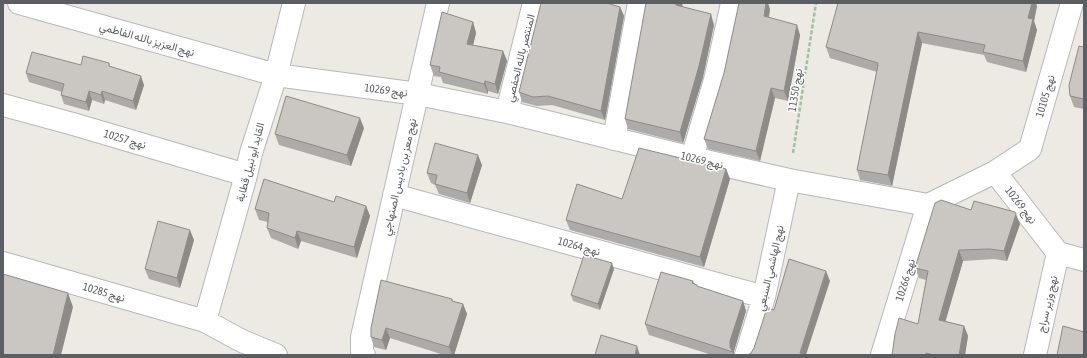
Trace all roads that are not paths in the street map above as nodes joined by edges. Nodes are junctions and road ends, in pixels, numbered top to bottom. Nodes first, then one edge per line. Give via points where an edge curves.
1 (19, 3) edge
2 (294, 3) edge
3 (438, 3) edge
4 (534, 3) edge
5 (639, 3) edge
6 (732, 3) edge
7 (1072, 3) edge
8 (276, 75) junction
9 (418, 94) junction
10 (3, 105) edge
11 (507, 112) junction
12 (614, 139) junction
13 (692, 158) junction
14 (995, 172) junction
15 (246, 175) junction
16 (789, 180) junction
17 (394, 195) junction
18 (928, 205) junction
19 (1058, 253) junction
20 (1084, 260) edge
21 (3, 263) edge
22 (764, 297) junction
23 (205, 321) junction
24 (363, 353) edge
25 (276, 355) edge
26 (746, 355) edge
27 (882, 355) edge
28 (1035, 355) edge

1 - 8 street, نهج العزيز بالله الفاطمي
2 - 8 street, القايد أبو نبيل قطابة
3 - 9 street, نهج معز بن باديس الصنهاجي
4 - 11 street, المنتصر بالله الحفصي
5 - 12 street
6 - 13 street via 715,80
7 - 14 street, نهج 10105 via 1030,149
8 - 9 street, نهج 10269
8 - 15 street, القايد أبو نبيل قطابة
9 - 11 street, نهج 10269
9 - 17 street, نهج معز بن باديس الصنهاجي
10 - 15 street, نهج 10257
11 - 12 street, نهج 10269
12 - 13 street, نهج 10269
13 - 16 street, نهج 10269
14 - 18 street
14 - 19 street, نهج 10269
15 - 23 street, القايد أبو نبيل قطابة
16 - 18 street, نهج 10269
16 - 22 street, نهج الهاشمي السبعي
17 - 22 street, نهج 10264
17 - 24 street, نهج معز بن باديس الصنهاجي via 362,337
18 - 27 street, نهج 10266
19 - 20 street
19 - 28 street, نهج وزير سراج
21 - 23 street, نهج 10285
22 - 26 street, نهج الهاشمي السبعي
23 - 25 street, نهج 10285 via 242,341

